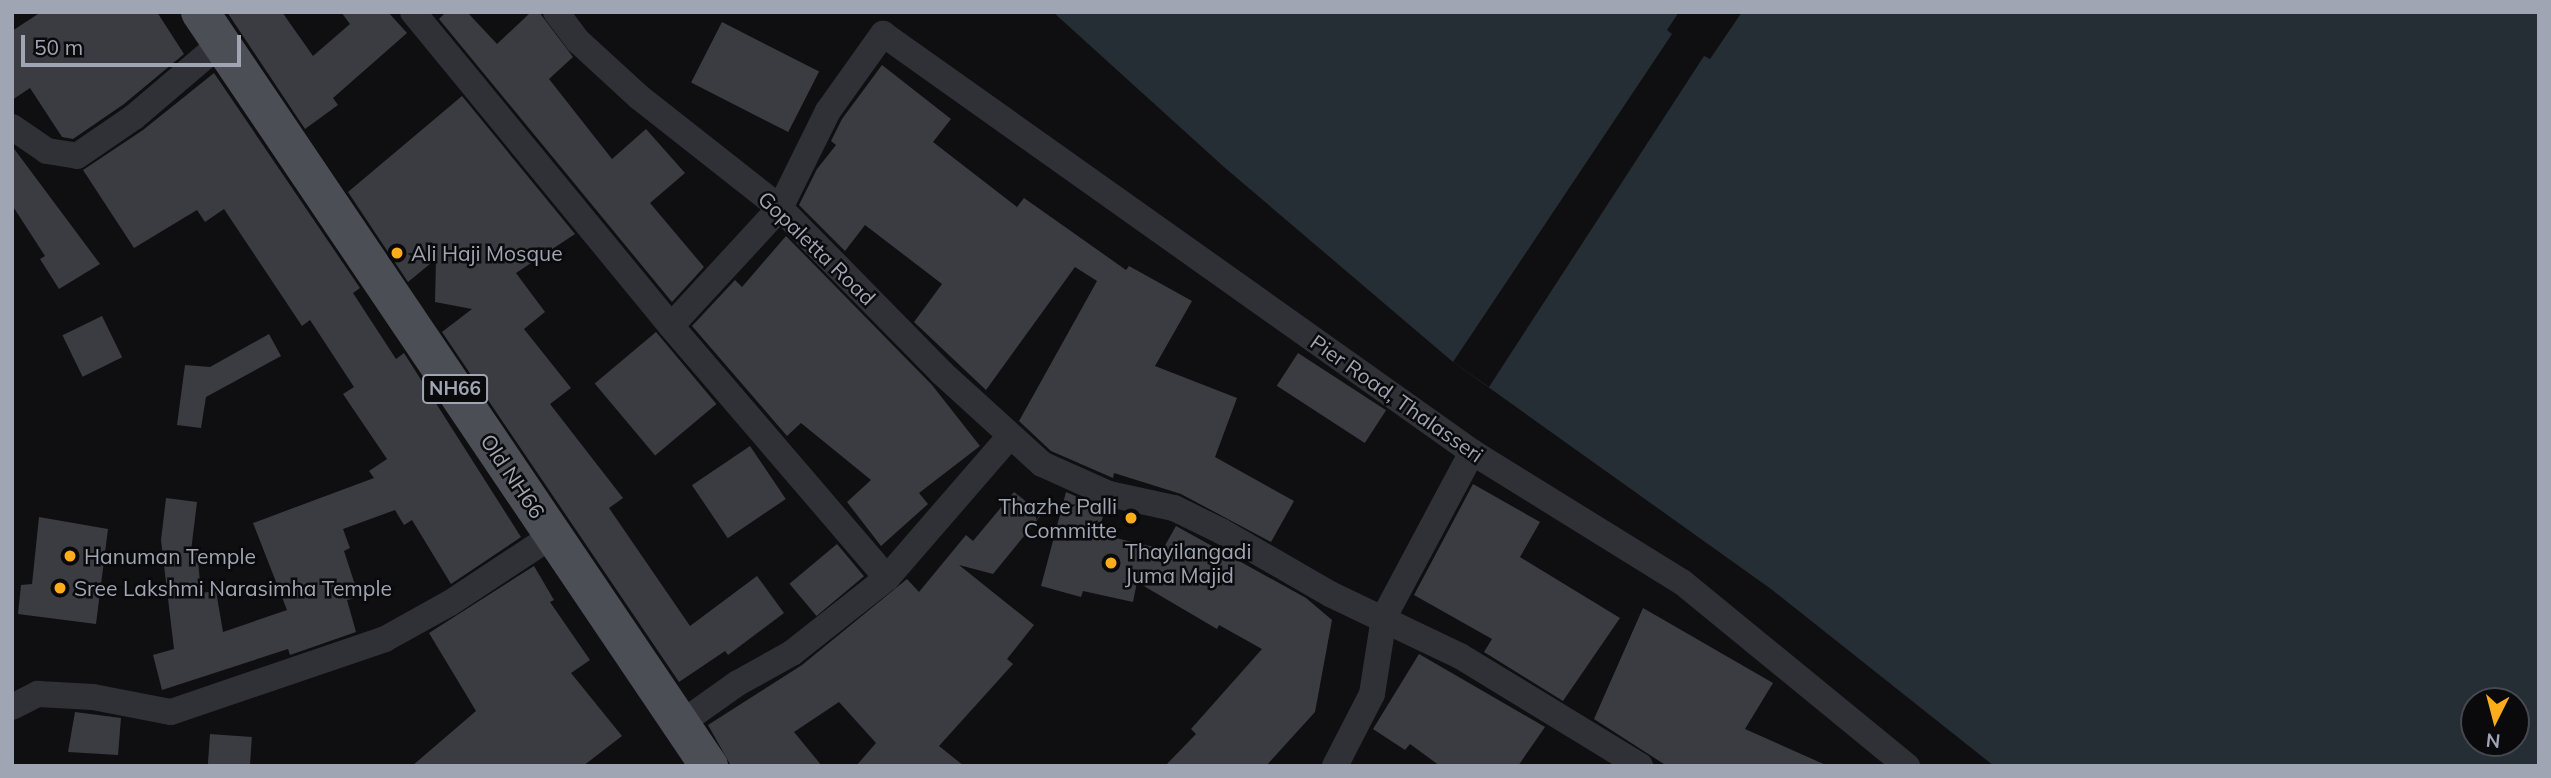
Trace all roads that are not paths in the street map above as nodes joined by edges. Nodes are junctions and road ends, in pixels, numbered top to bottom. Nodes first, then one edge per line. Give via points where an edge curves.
1 (200, 12) edge
2 (413, 12) edge
3 (556, 12) edge
4 (221, 43) junction
5 (12, 127) edge
6 (780, 208) junction
7 (671, 326) junction
8 (1010, 436) junction
9 (1472, 452) junction
10 (553, 536) junction
11 (887, 578) junction
12 (1384, 617) junction
13 (12, 707) edge
14 (680, 724) junction
15 (709, 766) edge
16 (1335, 766) edge
17 (1640, 766) edge
18 (1906, 766) edge

1 - 4 main road, Old NH66 / NH66
2 - 7 street
3 - 6 street, Gopaletta Road via 578,41 639,97
4 - 5 street via 134,117 77,156 47,151
4 - 10 main road, Old NH66 / NH66
6 - 7 street
6 - 8 street, Gopaletta Road
6 - 9 street, Pier Road, Thalasseri via 828,111 883,34
7 - 11 street
8 - 11 street
8 - 12 street, Gopaletta Road via 1042,464 1109,494 1174,508 1331,594
9 - 12 street
9 - 18 street, Pier Road, Thalasseri via 1682,582
10 - 13 street via 386,639 171,712 93,697 38,694
10 - 14 main road, Old NH66 / NH66
11 - 14 street via 792,653 738,683
12 - 16 street via 1372,694
12 - 17 street, Gopaletta Road via 1460,656
14 - 15 main road, Old NH66 / NH66

